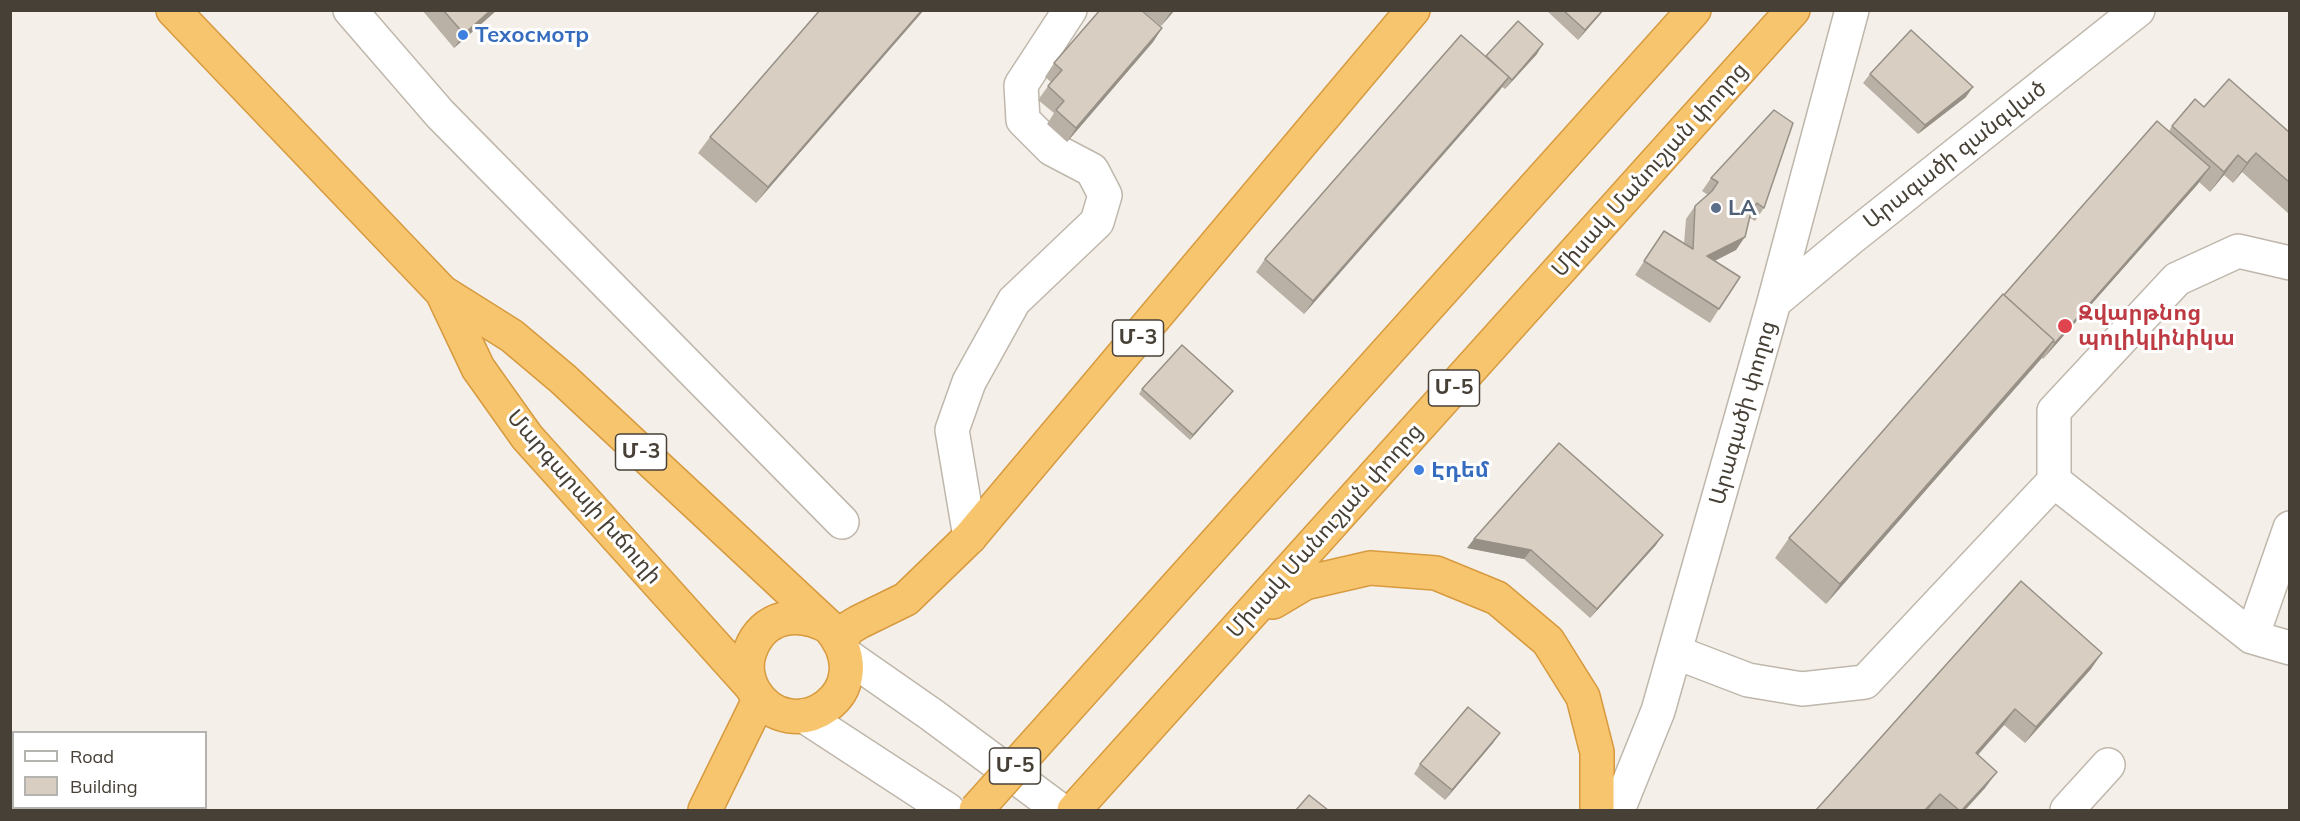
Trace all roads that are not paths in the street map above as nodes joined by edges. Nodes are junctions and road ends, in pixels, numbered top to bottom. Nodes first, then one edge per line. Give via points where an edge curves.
1 (172, 10) edge
2 (350, 10) edge
3 (1070, 10) edge
4 (1413, 10) edge
5 (1694, 10) edge
6 (1793, 10) edge
7 (1852, 10) edge
8 (2138, 10) edge
9 (2289, 264) edge
10 (442, 292) junction
11 (1774, 302) junction
12 (2054, 481) junction
13 (842, 522) dead end
14 (2289, 528) edge
15 (970, 537) junction
16 (1248, 617) junction
17 (2252, 637) junction
18 (838, 641) junction
19 (2289, 648) edge
20 (1675, 652) junction
21 (755, 693) junction
22 (804, 716) junction
23 (2108, 765) dead end
24 (705, 810) edge
25 (948, 810) edge
26 (976, 810) edge
27 (1060, 810) edge
28 (1074, 810) edge
29 (1597, 810) edge
30 (1618, 810) edge
31 (2067, 810) edge

1 - 10 highway, Մարգարայի խճուղի / Մ-3
2 - 13 street via 440,114
3 - 15 street via 1021,86 1023,120 1052,148 1092,170 1105,195 1097,222 1014,301 969,382 952,430
4 - 15 highway, Մ-3
5 - 26 highway, Մ-5, bridge
6 - 16 highway, Միսակ Մանուշյան փողոց / Մ-5
7 - 11 street, Արագածի փողոց
8 - 11 street, Արագածի զանգված
9 - 12 street via 2238,251 2177,279 2054,411
10 - 18 highway, Մարգարայի խճուղի / Մ-3 via 512,336 563,379
10 - 21 highway, Մարգարայի խճուղի / Մ-3 via 478,368 527,437
11 - 20 street, Արագածի փողոց
12 - 17 street
12 - 20 street via 1865,682 1802,689 1748,680
14 - 17 street
15 - 18 highway, Մ-3 via 906,599 849,628
16 - 28 highway, Միսակ Մանուշյան փողոց / Մ-5
16 - 29 highway via 1305,583 1370,568 1436,573 1497,598 1548,641 1582,698 1597,752
17 - 19 street
18 - 21 highway, Մարգարայի խճուղի via 814,619 798,616 767,627 755,639 749,654 747,670
18 - 22 highway via 847,672 842,688 833,702
18 - 27 street, Մարգարայի խճուղի / Մ-3
20 - 30 street, Արագածի փողոց via 1658,711
21 - 22 highway, Մարգարայի խճուղի via 772,710 787,716
21 - 24 highway
22 - 25 street, Մարգարայի խճուղի
23 - 31 street

